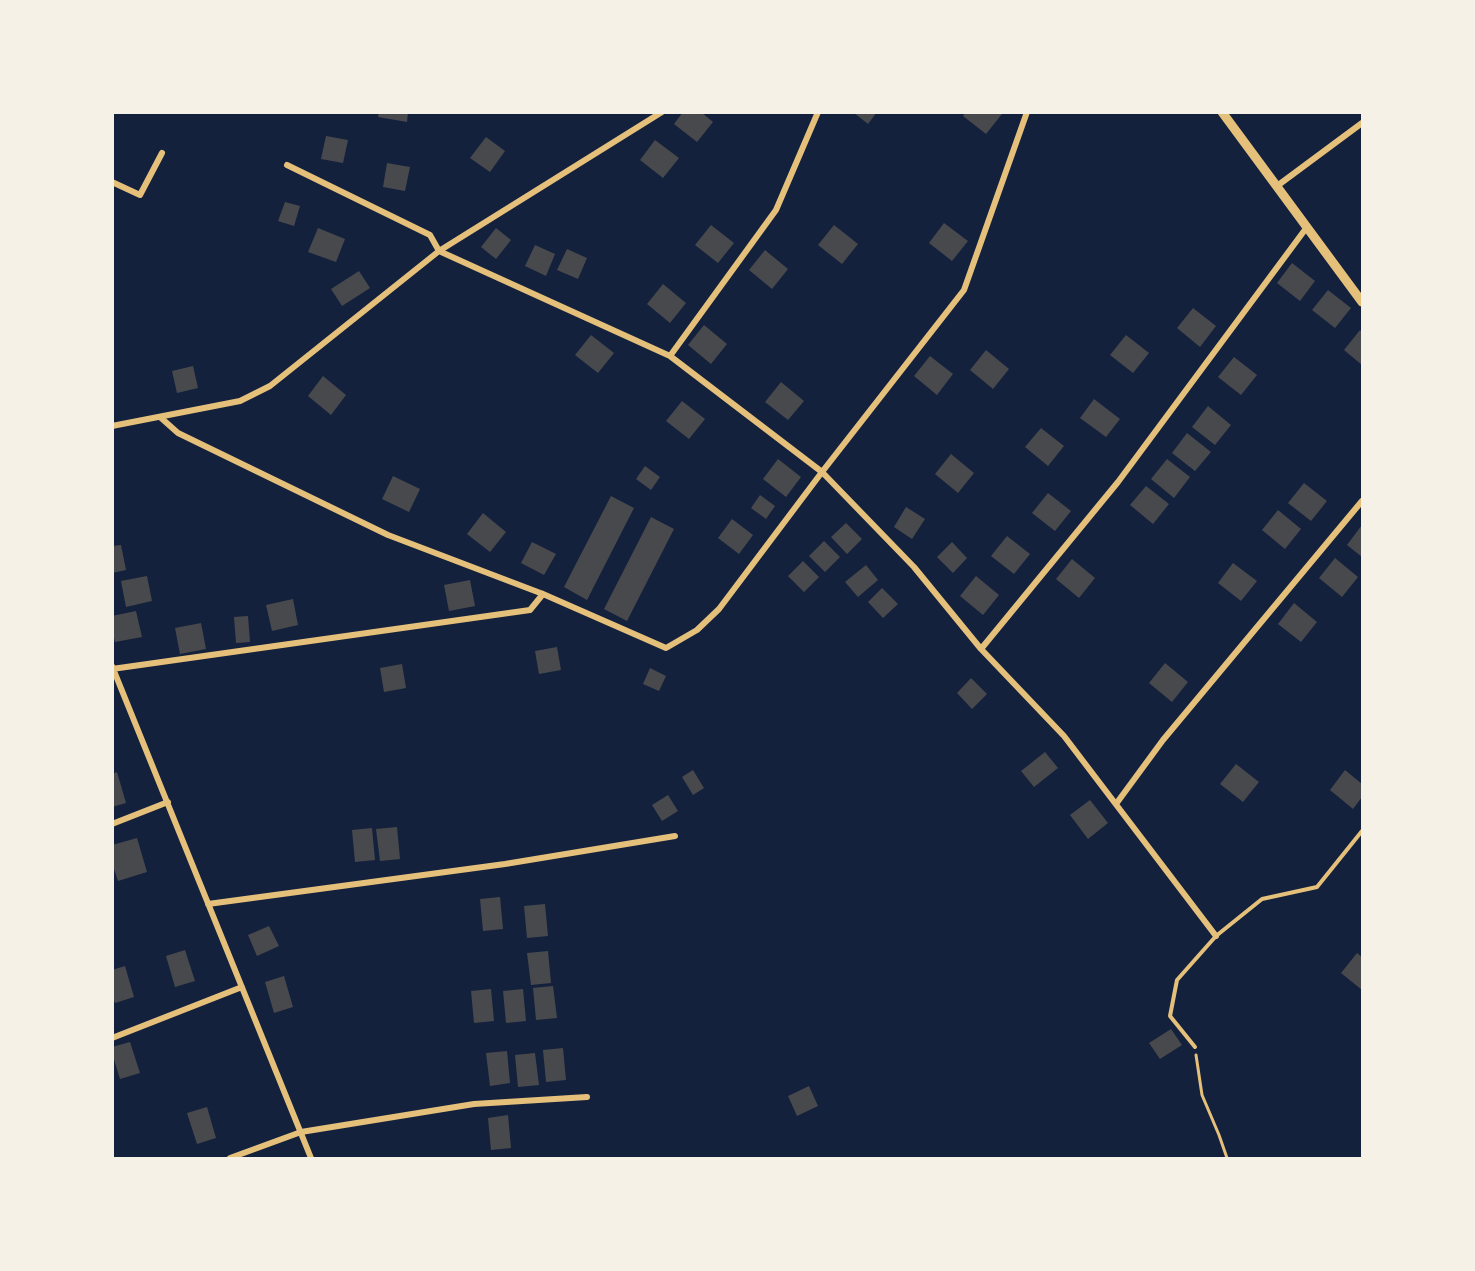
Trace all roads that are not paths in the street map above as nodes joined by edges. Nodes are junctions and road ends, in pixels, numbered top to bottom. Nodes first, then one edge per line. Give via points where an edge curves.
1 (662, 112) edge
2 (818, 112) edge
3 (1027, 112) edge
4 (1222, 112) edge
5 (1362, 123) edge
6 (162, 153) dead end
7 (287, 165) dead end
8 (112, 182) edge
9 (1277, 186) junction
10 (1307, 227) junction
11 (440, 251) junction
12 (1362, 302) edge
13 (670, 356) junction
14 (160, 417) junction
15 (112, 426) edge
16 (822, 472) junction
17 (1362, 501) edge
18 (543, 594) junction
19 (981, 649) junction
20 (113, 668) edge
21 (168, 802) junction
22 (1116, 804) junction
23 (112, 824) edge
24 (1362, 831) edge
25 (675, 836) dead end
26 (208, 904) junction
27 (1216, 936) junction
28 (242, 987) junction
29 (112, 1038) edge
30 (1195, 1047) road end
31 (587, 1096) dead end
32 (301, 1132) junction
33 (230, 1158) edge
34 (311, 1158) edge

1 - 11 street
2 - 13 street via 776,210
3 - 16 street via 964,290
4 - 9 street
5 - 9 street
6 - 8 street via 140,195
7 - 11 street via 430,235
9 - 10 street
10 - 12 street
10 - 19 street via 1118,482
11 - 13 street
11 - 14 street via 270,386 240,401
13 - 16 street
14 - 15 street
14 - 18 street via 178,433 388,535
16 - 18 street via 719,609 697,630 666,648
16 - 19 street via 914,567
17 - 22 street via 1163,740
18 - 20 street via 530,610
19 - 22 street via 1064,736
20 - 21 street
21 - 23 street
21 - 26 street
22 - 27 street
24 - 27 lane via 1317,887 1262,899
25 - 26 street via 505,864
26 - 28 street
27 - 30 lane via 1177,980 1170,1016
28 - 29 street
28 - 32 street
31 - 32 street via 474,1104
32 - 33 street
32 - 34 street

